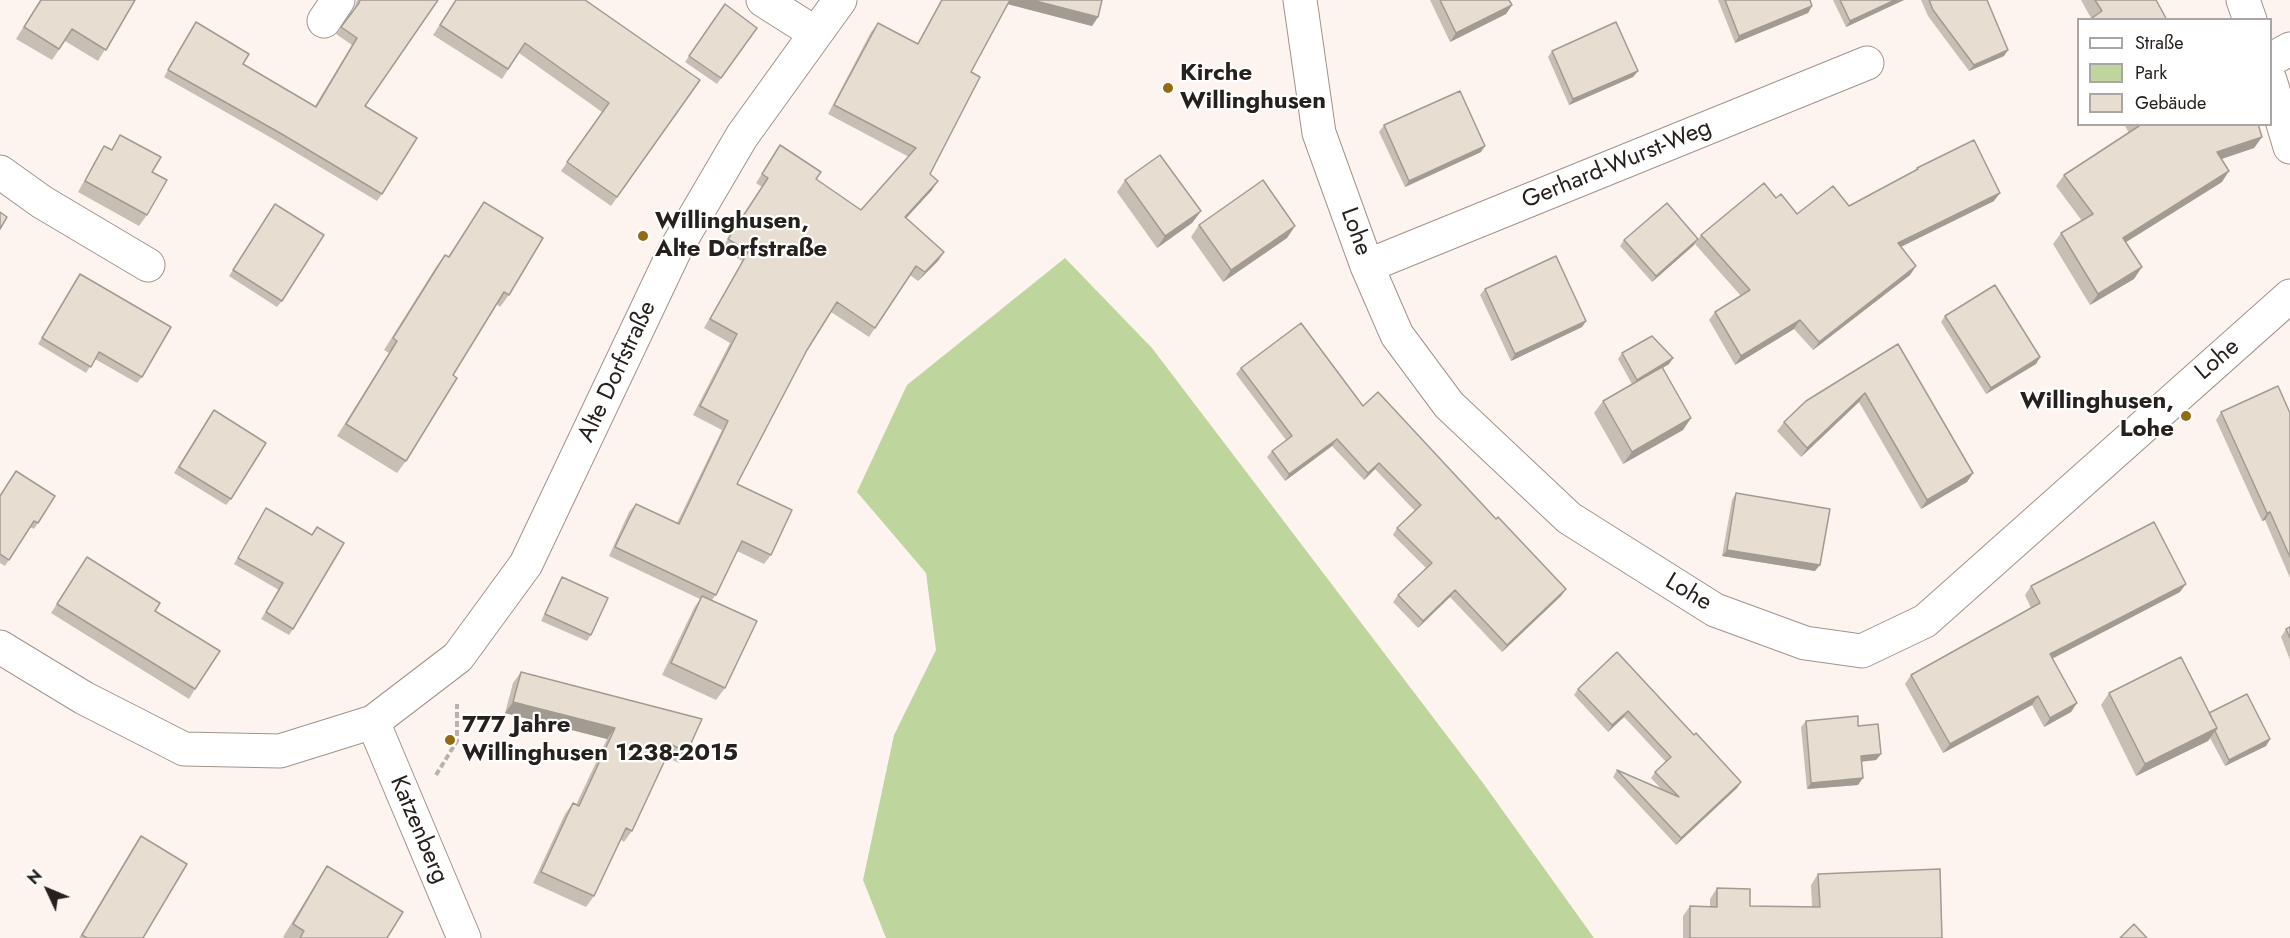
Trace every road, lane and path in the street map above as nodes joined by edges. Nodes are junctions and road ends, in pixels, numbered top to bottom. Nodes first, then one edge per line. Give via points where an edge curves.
1 (763, 0) edge
2 (840, 0) edge
3 (1300, 0) edge
4 (2243, 0) edge
5 (2249, 18) edge
6 (815, 33) junction
7 (2290, 49) edge
8 (2272, 59) edge
9 (1867, 63) dead end
10 (2272, 84) edge
11 (2290, 147) edge
12 (0, 172) edge
13 (148, 265) dead end
14 (1367, 266) junction
15 (2290, 296) edge
16 (0, 647) edge
17 (458, 657) junction
18 (373, 722) junction
19 (411, 813) junction
20 (464, 938) edge

1 - 6 street
2 - 6 street, Alte Dorfstraße
3 - 14 street, Lohe via 1319,133
4 - 5 street
6 - 17 street, Alte Dorfstraße via 742,136 675,252 526,564
7 - 8 street
9 - 14 street, Gerhard-Wurst-Weg
10 - 11 street
12 - 13 street via 42,202
14 - 15 street, Lohe via 1397,335 1449,405 1569,518 1715,610 1805,643 1862,651 1925,621
16 - 18 street via 84,698 184,749 280,751
17 - 18 street, Alte Dorfstraße
17 - 19 path via 457,741
18 - 19 street, Katzenberg
19 - 20 street, Katzenberg

